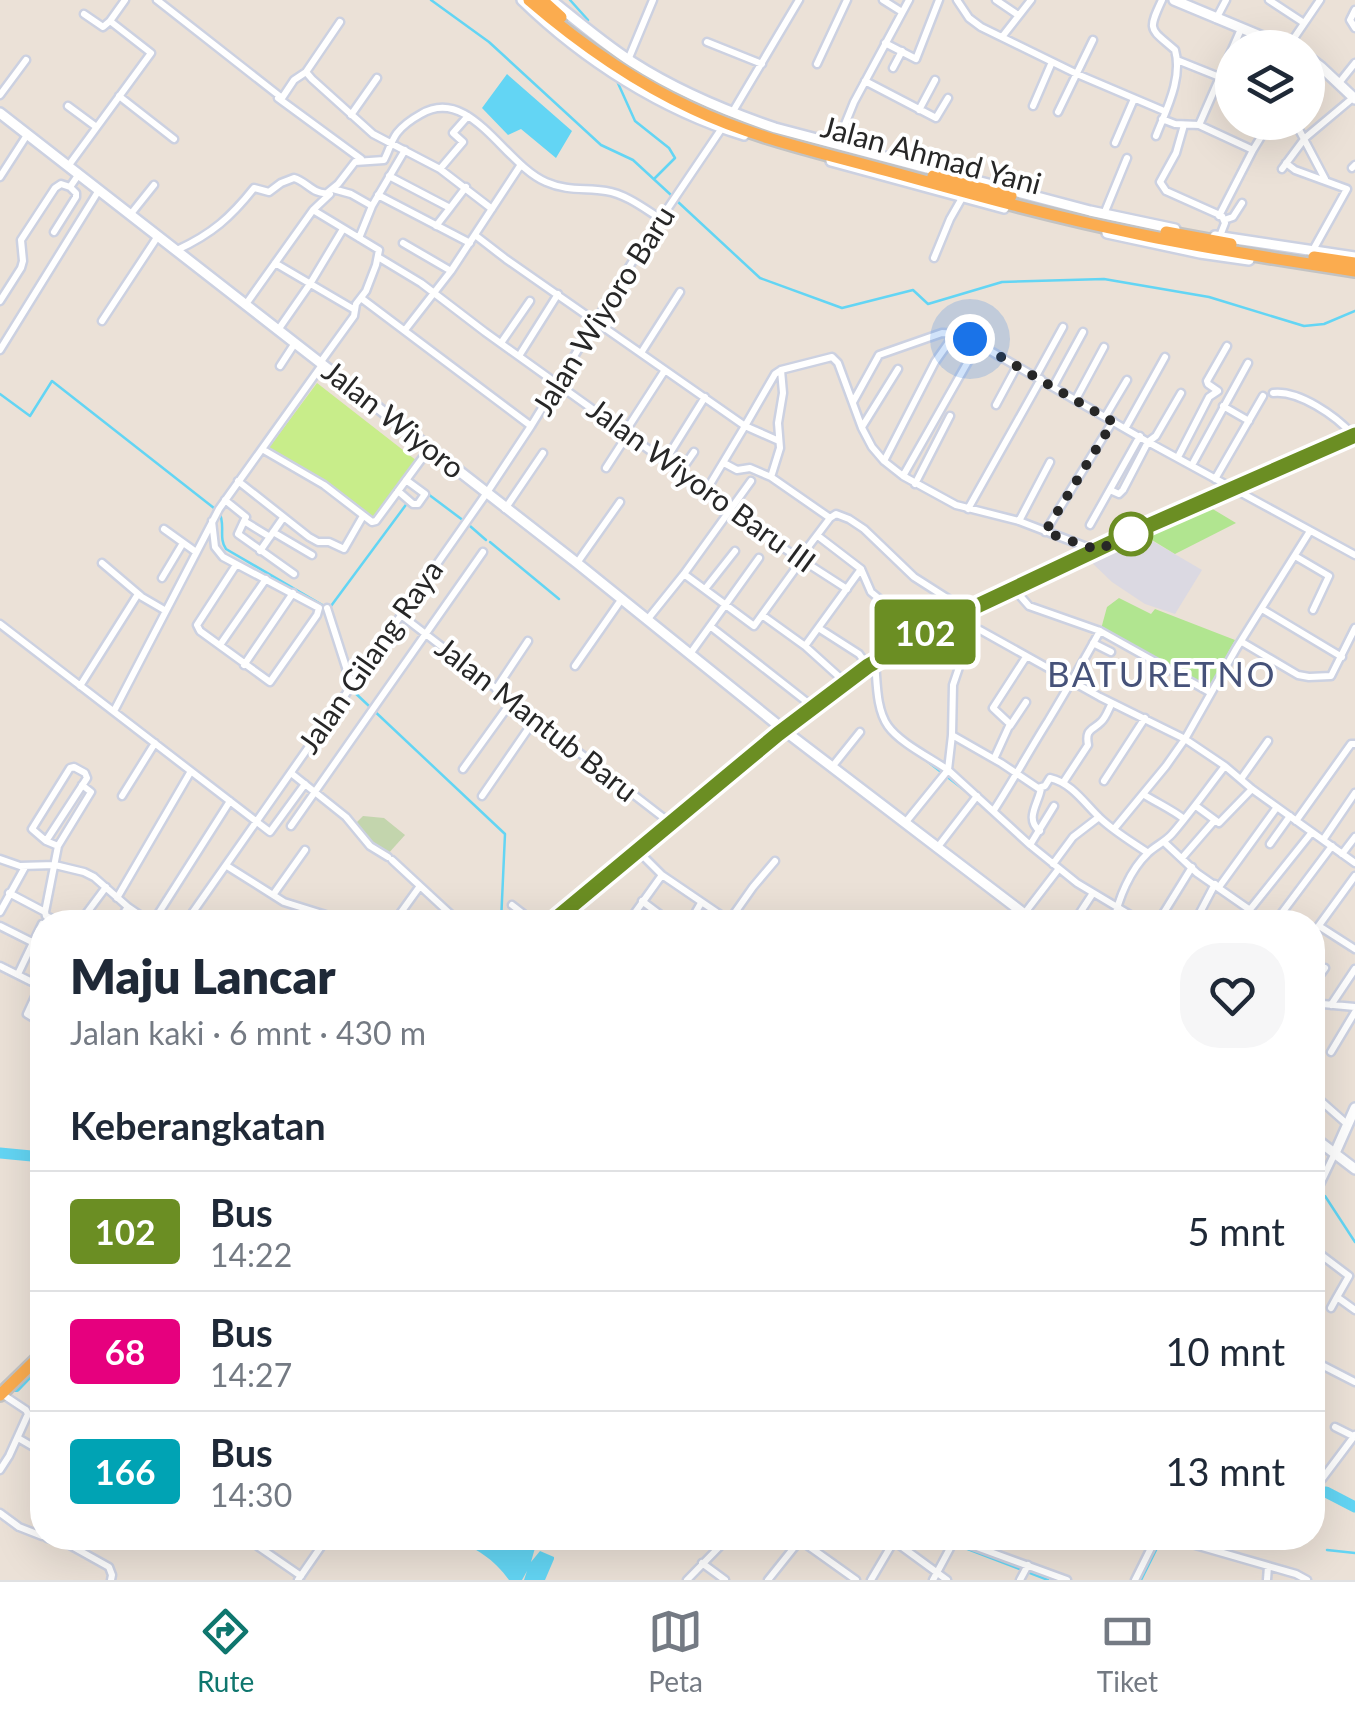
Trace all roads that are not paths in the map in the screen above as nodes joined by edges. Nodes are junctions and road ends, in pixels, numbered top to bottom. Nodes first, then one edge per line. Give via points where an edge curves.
1 (125, 0) edge
2 (157, 0) edge
3 (526, 0) edge
4 (542, 0) edge
5 (551, 0) edge
6 (653, 0) edge
7 (799, 0) edge
8 (847, 0) edge
9 (883, 0) edge
10 (909, 0) edge
11 (939, 0) edge
12 (957, 0) edge
13 (996, 0) edge
14 (1030, 0) edge
15 (1162, 0) edge
16 (1226, 0) edge
17 (1269, 0) edge
18 (1320, 0) edge
19 (1181, 2) edge
20 (1355, 10) edge
21 (902, 12) junction
22 (84, 14) dead end
23 (1018, 15) junction
24 (1216, 18) junction
25 (110, 21) junction
26 (340, 22) dead end
27 (1304, 23) junction
28 (1355, 28) edge
29 (1240, 29) edge
30 (1300, 30) edge
31 (1002, 38) junction
32 (1093, 40) dead end
33 (707, 42) dead end
34 (886, 43) junction
35 (902, 51) junction
36 (26, 60) dead end
37 (628, 60) junction
38 (1177, 60) junction
39 (1052, 62) junction
40 (1355, 63) edge
41 (762, 64) junction
42 (817, 64) dead end
43 (893, 68) dead end
44 (306, 72) junction
45 (1325, 72) edge
46 (1077, 74) junction
47 (1215, 74) edge
48 (377, 78) dead end
49 (935, 80) dead end
50 (865, 81) junction
51 (263, 82) junction
52 (1339, 83) junction
53 (1215, 88) edge
54 (0, 95) edge
55 (119, 96) junction
56 (948, 98) dead end
57 (1354, 98) edge
58 (1134, 100) junction
59 (68, 106) dead end
60 (1033, 106) dead end
61 (919, 110) junction
62 (1058, 112) dead end
63 (0, 113) edge
64 (732, 114) junction
65 (351, 115) junction
66 (1163, 115) junction
67 (468, 116) junction
68 (1325, 122) edge
69 (1184, 125) junction
70 (1199, 125) junction
71 (95, 126) junction
72 (722, 128) junction
73 (28, 134) junction
74 (1156, 136) dead end
75 (174, 139) dead end
76 (1259, 140) edge
77 (1304, 140) edge
78 (1306, 140) edge
79 (391, 143) junction
80 (1115, 143) dead end
81 (781, 144) junction
82 (837, 144) junction
83 (405, 150) junction
84 (1253, 150) junction
85 (1128, 158) dead end
86 (362, 160) junction
87 (68, 165) junction
88 (520, 166) junction
89 (440, 169) junction
90 (79, 174) junction
91 (389, 176) junction
92 (0, 177) edge
93 (1326, 180) junction
94 (154, 184) dead end
95 (70, 187) junction
96 (466, 187) junction
97 (99, 190) junction
98 (334, 190) junction
99 (378, 195) junction
100 (962, 198) junction
101 (1242, 203) dead end
102 (372, 206) junction
103 (450, 208) junction
104 (492, 209) junction
105 (313, 210) junction
106 (130, 214) junction
107 (1104, 214) junction
108 (1222, 218) junction
109 (661, 219) junction
110 (436, 226) junction
111 (343, 229) junction
112 (54, 232) dead end
113 (1176, 232) junction
114 (476, 235) junction
115 (158, 236) junction
116 (1220, 236) junction
117 (359, 238) junction
118 (403, 243) dead end
119 (470, 243) junction
120 (177, 250) junction
121 (1312, 250) junction
122 (378, 257) junction
123 (934, 258) dead end
124 (1265, 260) junction
125 (1355, 260) edge
126 (275, 263) junction
127 (451, 271) junction
128 (1355, 274) edge
129 (310, 284) junction
130 (680, 292) dead end
131 (434, 293) junction
132 (558, 294) junction
133 (361, 298) junction
134 (0, 301) edge
135 (530, 302) dead end
136 (246, 304) junction
137 (356, 310) junction
138 (102, 321) dead end
139 (594, 321) junction
140 (1064, 327) dead end
141 (278, 330) junction
142 (405, 330) junction
143 (1083, 332) dead end
144 (955, 334) junction
145 (501, 343) junction
146 (295, 344) junction
147 (978, 344) junction
148 (1226, 346) dead end
149 (1104, 347) dead end
150 (0, 350) edge
151 (641, 353) junction
152 (518, 356) junction
153 (1165, 357) dead end
154 (1248, 363) dead end
155 (321, 364) junction
156 (280, 366) dead end
157 (1017, 366) junction
158 (898, 369) dead end
159 (665, 370) junction
160 (781, 370) junction
161 (1038, 378) junction
162 (1127, 380) dead end
163 (556, 382) junction
164 (1053, 386) junction
165 (1181, 393) dead end
166 (1272, 393) dead end
167 (1263, 396) dead end
168 (706, 397) junction
169 (1076, 399) junction
170 (853, 402) junction
171 (996, 404) dead end
172 (1223, 406) junction
173 (950, 416) dead end
174 (1109, 419) junction
175 (1249, 421) junction
176 (531, 426) junction
177 (745, 426) junction
178 (862, 428) junction
179 (1126, 428) junction
180 (627, 433) junction
181 (1140, 436) junction
182 (1354, 436) edge
183 (779, 441) junction
184 (1148, 442) junction
185 (262, 449) junction
186 (429, 450) junction
187 (694, 452) dead end
188 (542, 453) dead end
189 (1178, 458) junction
190 (664, 461) junction
191 (884, 461) junction
192 (1050, 462) dead end
193 (724, 463) junction
194 (1192, 465) junction
195 (606, 468) dead end
196 (680, 472) junction
197 (903, 476) junction
198 (771, 478) junction
199 (1215, 479) junction
200 (406, 480) junction
201 (238, 481) junction
202 (751, 481) dead end
203 (915, 484) junction
204 (1233, 488) junction
205 (1110, 490) junction
206 (706, 491) junction
207 (398, 492) junction
208 (486, 494) junction
209 (224, 500) junction
210 (620, 502) dead end
211 (968, 508) junction
212 (505, 509) junction
213 (732, 510) junction
214 (216, 514) junction
215 (363, 516) junction
216 (283, 518) junction
217 (830, 518) junction
218 (244, 521) junction
219 (1020, 521) junction
220 (1090, 525) dead end
221 (164, 529) dead end
222 (1310, 531) junction
223 (1045, 532) junction
224 (272, 535) junction
225 (818, 536) junction
226 (182, 543) junction
227 (1098, 550) junction
228 (260, 551) junction
229 (196, 552) junction
230 (484, 552) dead end
231 (735, 552) dead end
232 (312, 555) dead end
233 (1355, 555) edge
234 (1295, 556) junction
235 (759, 558) dead end
236 (800, 560) junction
237 (102, 563) dead end
238 (577, 563) junction
239 (236, 565) junction
240 (862, 569) junction
241 (294, 574) dead end
242 (684, 574) junction
243 (162, 578) dead end
244 (266, 579) junction
245 (705, 588) junction
246 (847, 589) junction
247 (1015, 590) junction
248 (293, 593) junction
249 (138, 594) junction
250 (621, 600) junction
251 (726, 604) junction
252 (323, 608) junction
253 (1262, 609) junction
254 (1314, 610) dead end
255 (166, 611) junction
256 (960, 614) junction
257 (401, 615) junction
258 (762, 615) junction
259 (646, 621) junction
260 (0, 624) edge
261 (710, 626) junction
262 (820, 628) junction
263 (1355, 628) edge
264 (1100, 631) junction
265 (426, 634) junction
266 (922, 634) junction
267 (970, 634) junction
268 (528, 641) dead end
269 (1242, 642) junction
270 (1094, 643) junction
271 (220, 645) junction
272 (805, 646) junction
273 (1110, 652) dead end
274 (690, 655) junction
275 (1026, 657) junction
276 (1342, 657) junction
277 (872, 664) junction
278 (244, 665) junction
279 (574, 666) dead end
280 (1073, 682) junction
281 (846, 683) junction
282 (80, 686) junction
283 (350, 688) junction
284 (496, 688) junction
285 (1212, 692) junction
286 (512, 701) junction
287 (1026, 702) dead end
288 (1112, 702) junction
289 (813, 707) junction
290 (114, 711) junction
291 (1144, 718) junction
292 (535, 719) junction
293 (1010, 726) junction
294 (784, 730) junction
295 (860, 732) dead end
296 (952, 735) junction
297 (1184, 739) junction
298 (1268, 741) dead end
299 (155, 743) junction
300 (1355, 744) edge
301 (994, 759) junction
302 (1225, 766) junction
303 (832, 767) junction
304 (463, 769) dead end
305 (190, 771) junction
306 (946, 772) junction
307 (291, 773) junction
308 (1018, 775) junction
309 (1241, 779) junction
310 (1104, 781) dead end
311 (1063, 783) junction
312 (304, 784) junction
313 (82, 785) junction
314 (1041, 788) junction
315 (1252, 788) junction
316 (314, 792) junction
317 (1355, 793) edge
318 (1143, 794) junction
319 (122, 796) dead end
320 (482, 796) dead end
321 (976, 798) junction
322 (272, 799) junction
323 (230, 801) junction
324 (1054, 806) dead end
325 (1196, 806) junction
326 (1277, 807) junction
327 (286, 809) junction
328 (994, 810) junction
329 (1099, 817) junction
330 (1184, 819) junction
331 (1293, 819) junction
332 (1214, 820) junction
333 (256, 821) junction
334 (671, 823) junction
335 (905, 824) junction
336 (291, 826) dead end
337 (1114, 829) junction
338 (1040, 831) junction
339 (1312, 832) junction
340 (1355, 837) edge
341 (1323, 840) junction
342 (46, 841) junction
343 (1164, 842) junction
344 (1270, 844) dead end
345 (1030, 845) junction
346 (58, 846) junction
347 (1332, 846) junction
348 (937, 848) junction
349 (304, 850) dead end
350 (638, 850) junction
351 (1148, 853) junction
352 (1342, 854) junction
353 (1182, 858) junction
354 (0, 859) edge
355 (775, 862) dead end
356 (1355, 863) edge
357 (55, 865) junction
358 (26, 866) junction
359 (226, 866) junction
360 (1192, 867) junction
361 (1055, 868) junction
362 (662, 875) junction
363 (1355, 876) edge
364 (420, 886) junction
365 (1217, 886) junction
366 (106, 888) junction
367 (9, 893) junction
368 (1092, 895) junction
369 (272, 896) junction
370 (118, 898) junction
371 (642, 901) junction
372 (701, 903) junction
373 (512, 905) dead end
374 (128, 907) junction
375 (32, 910) edge
376 (46, 910) edge
377 (89, 910) edge
378 (126, 910) edge
379 (133, 910) edge
380 (159, 910) edge
381 (195, 910) edge
382 (310, 910) edge
383 (403, 910) edge
384 (444, 910) edge
385 (518, 910) edge
386 (571, 910) edge
387 (636, 910) edge
388 (654, 910) edge
389 (697, 910) edge
390 (712, 910) edge
391 (738, 910) edge
392 (1019, 910) edge
393 (1027, 910) edge
394 (1082, 910) edge
395 (1112, 910) edge
396 (1117, 910) edge
397 (1165, 910) edge
398 (1202, 910) edge
399 (1250, 910) joint
400 (1285, 910) edge
401 (0, 912) edge
402 (1325, 919) edge
403 (0, 926) edge
404 (1325, 929) edge
405 (30, 940) edge
406 (1355, 949) edge
407 (30, 950) edge
408 (0, 966) edge
409 (1355, 969) edge
410 (18, 974) junction
411 (30, 979) edge
412 (1325, 1005) edge
413 (1330, 1005) junction
414 (1355, 1009) edge
415 (1331, 1052) dead end
416 (1325, 1105) edge
417 (1355, 1110) edge
418 (1347, 1124) junction
419 (1325, 1146) edge
420 (1334, 1153) junction
421 (1355, 1169) edge
422 (1325, 1173) edge
423 (1325, 1258) edge
424 (1338, 1298) junction
425 (1330, 1308) dead end
426 (1355, 1310) edge
427 (30, 1366) edge
428 (1325, 1367) edge
429 (1355, 1382) edge
430 (4, 1391) edge
431 (1334, 1427) dead end
432 (1354, 1436) edge
433 (18, 1438) junction
434 (30, 1445) edge
435 (0, 1470) edge
436 (1325, 1476) edge
437 (0, 1513) edge
438 (30, 1531) edge
439 (80, 1550) edge
440 (262, 1550) edge
441 (319, 1550) edge
442 (715, 1550) edge
443 (792, 1550) edge
444 (816, 1550) edge
445 (889, 1550) edge
446 (908, 1550) edge
447 (948, 1550) edge
448 (975, 1550) edge
449 (1150, 1550) edge
450 (1213, 1550) edge
451 (702, 1563) junction
452 (1268, 1566) junction
453 (1024, 1572) edge
454 (935, 1576) edge
455 (300, 1578) edge
456 (875, 1579) edge
457 (111, 1580) edge
458 (688, 1580) edge
459 (725, 1580) edge
460 (768, 1580) edge
461 (856, 1580) edge
462 (947, 1580) edge
463 (1067, 1580) edge
464 (1135, 1580) edge
465 (1267, 1580) edge
466 (1307, 1580) edge

1 - 25 street
2 - 51 street
3 - 72 street via 620,76
3 - 81 highway, Jalan Ahmad Yani via 647,86
4 - 113 highway, Jalan Ahmad Yani via 641,74 730,118 1070,212
5 - 37 street
6 - 37 street
7 - 41 street
8 - 42 street
9 - 21 street
10 - 21 street
11 - 35 street via 916,59
12 - 31 street via 974,23
13 - 23 street
14 - 23 street
15 - 38 street via 1152,27
16 - 24 street
17 - 27 street
18 - 27 street
19 - 24 street
20 - 28 street
21 - 34 street
22 - 25 street via 102,27
23 - 31 street
24 - 29 street
25 - 55 street via 150,53
26 - 44 street
27 - 30 street
31 - 39 street
32 - 46 street
33 - 41 street
34 - 35 street
34 - 50 street
35 - 43 street
36 - 54 street
37 - 64 street
38 - 47 street
38 - 66 street
39 - 46 street
39 - 60 street
40 - 52 street
41 - 64 street
44 - 51 street via 282,98
44 - 65 street
45 - 52 street
46 - 58 street
46 - 62 street
48 - 65 street
49 - 61 street
50 - 61 street
50 - 82 street
51 - 86 street
52 - 57 street
53 - 70 street
55 - 71 street
55 - 75 street
56 - 61 street via 938,118
57 - 68 street
58 - 66 street
58 - 80 street
59 - 71 street
63 - 73 street, Jalan Wiyoro
64 - 82 street
65 - 79 street
66 - 69 street
66 - 74 street
67 - 79 street via 433,107
67 - 88 street
67 - 89 street via 453,133 463,142
69 - 70 street
69 - 108 street via 1161,186
70 - 84 street
71 - 87 street
72 - 81 street
72 - 109 street, Jalan Wiyoro Baru
73 - 87 street, Jalan Wiyoro
73 - 92 street
76 - 84 street
77 - 93 street via 1284,166
78 - 93 street
79 - 83 street
79 - 86 street via 384,160
81 - 100 street
81 - 124 highway, Jalan Ahmad Yani via 1072,220
82 - 107 street
83 - 89 street
83 - 91 street
84 - 108 street
85 - 107 street
86 - 98 street via 350,165
87 - 90 street, Jalan Wiyoro
88 - 104 street
88 - 109 street via 560,187 614,192
89 - 96 street
90 - 95 street
90 - 97 street, Jalan Wiyoro
91 - 99 street
91 - 103 street
93 - 121 street via 1347,189
94 - 106 street
95 - 112 street via 76,197
95 - 134 street via 58,185 22,240 21,268
96 - 103 street
96 - 104 street
97 - 106 street, Jalan Wiyoro
97 - 150 street
98 - 102 street
98 - 105 street
98 - 120 street via 320,194 294,178 269,192 254,188 230,218
99 - 102 street
99 - 110 street
100 - 123 street
100 - 124 street via 1134,239
101 - 108 street via 1232,217
102 - 117 street
103 - 110 street
104 - 114 street
105 - 111 street, Jalan Wiyoro Baru III
105 - 126 street
106 - 115 street, Jalan Wiyoro
107 - 113 street
108 - 116 street
109 - 139 street, Jalan Wiyoro Baru
110 - 119 street
111 - 117 street, Jalan Wiyoro Baru III
111 - 129 street
113 - 116 street
113 - 125 highway, Jalan Ahmad Yani
114 - 119 street
114 - 132 street
115 - 120 street, Jalan Wiyoro
115 - 138 street
116 - 121 street
117 - 122 street, Jalan Wiyoro Baru III via 379,250
118 - 127 street
119 - 127 street
120 - 136 street, Jalan Wiyoro
121 - 125 street
122 - 131 street, Jalan Wiyoro Baru III
122 - 133 street
124 - 128 highway, Jalan Ahmad Yani
126 - 129 street
126 - 136 street
127 - 131 street
129 - 137 street
129 - 141 street
130 - 151 street
131 - 142 street
131 - 145 street, Jalan Wiyoro Baru III
132 - 139 street
132 - 152 street
133 - 137 street
133 - 142 street
135 - 145 street
136 - 141 street, Jalan Wiyoro
137 - 155 street
139 - 151 street
139 - 163 street, Jalan Wiyoro Baru
140 - 161 street
141 - 146 street, Jalan Wiyoro
142 - 176 street
143 - 164 street
144 - 147 street
144 - 170 street via 879,354
144 - 191 street
145 - 152 street, Jalan Wiyoro Baru III
146 - 155 street, Jalan Wiyoro
146 - 156 street
147 - 157 street
147 - 197 street
148 - 189 street via 1208,381 1218,391
149 - 169 street
151 - 159 street
152 - 163 street, Jalan Wiyoro Baru III
153 - 179 street
154 - 172 street
155 - 185 street
155 - 186 street, Jalan Wiyoro
157 - 161 street
157 - 171 street
158 - 178 street
159 - 168 street
159 - 180 street
160 - 170 street via 834,358
160 - 177 street
160 - 183 street
161 - 164 street
161 - 211 street
162 - 174 street
163 - 176 street, Jalan Wiyoro Baru
163 - 180 street, Jalan Wiyoro Baru III
164 - 169 street
165 - 184 street
166 - 182 street via 1298,397
167 - 175 street
168 - 177 street
168 - 190 street
169 - 174 street
170 - 178 street
172 - 175 street
172 - 194 street
173 - 203 street
174 - 179 street
174 - 223 street
175 - 199 street
176 - 208 street, Jalan Wiyoro Baru
177 - 183 street
177 - 193 street
178 - 191 street
179 - 181 street
180 - 190 street, Jalan Wiyoro Baru III
180 - 195 street
181 - 184 street
181 - 205 street
182 - 204 highway
183 - 198 street
184 - 189 street
184 - 205 street via 1123,490
185 - 201 street
185 - 215 street
186 - 200 street
186 - 208 street, Jalan Wiyoro
187 - 196 street
188 - 212 street
189 - 194 street
190 - 196 street, Jalan Wiyoro Baru III
191 - 197 street
192 - 219 street
193 - 198 street
193 - 206 street
194 - 199 street
196 - 206 street, Jalan Wiyoro Baru III
197 - 203 street
198 - 217 street
199 - 204 street
200 - 207 street
200 - 207 street via 425,494 418,504
201 - 209 street
201 - 216 street
202 - 213 street
203 - 211 street
204 - 222 street
204 - 227 highway
205 - 220 street
206 - 213 street, Jalan Wiyoro Baru III
207 - 215 street via 376,521
208 - 212 street, Jalan Wiyoro
208 - 257 street, Jalan Gilang Raya
209 - 214 street
209 - 218 street
210 - 238 street
211 - 219 street
212 - 238 street, Jalan Wiyoro
213 - 236 street, Jalan Wiyoro Baru III
213 - 242 street
214 - 229 street
214 - 239 street via 217,552
215 - 216 street via 344,549 318,542
216 - 224 street
217 - 225 street
217 - 256 street via 840,514 864,530
218 - 224 street
218 - 228 street via 238,534
219 - 223 street
221 - 226 street
222 - 233 street
222 - 234 street
223 - 227 street
224 - 228 street
224 - 232 street
225 - 236 street
225 - 240 street
226 - 229 street
226 - 243 street
227 - 247 highway
228 - 241 street
229 - 255 street
230 - 265 street
231 - 245 street
234 - 253 street
234 - 254 street via 1329,576
235 - 251 street
236 - 246 street, Jalan Wiyoro Baru III
236 - 258 street
237 - 249 street
238 - 250 street, Jalan Wiyoro
239 - 244 street
239 - 271 street via 198,620 198,628
240 - 246 street
240 - 266 street via 870,592
242 - 245 street
242 - 259 street
244 - 248 street
244 - 271 street
245 - 251 street
246 - 262 street
247 - 256 highway
247 - 264 street via 1029,606
248 - 252 street
248 - 278 street
249 - 255 street
249 - 282 street
250 - 259 street, Jalan Wiyoro
250 - 279 street
251 - 258 street via 754,626
251 - 261 street
252 - 278 street via 270,682
252 - 283 street
253 - 269 street
253 - 276 street
255 - 290 street
256 - 266 highway
256 - 267 street
257 - 265 street, Jalan Mantub Baru
257 - 283 street, Jalan Gilang Raya
258 - 272 street
259 - 274 street, Jalan Wiyoro
260 - 282 street
261 - 274 street
261 - 289 street
262 - 272 street
262 - 277 street
263 - 276 street
264 - 270 street
264 - 285 street
265 - 284 street, Jalan Mantub Baru
265 - 316 street
266 - 277 highway
267 - 275 street via 980,630
267 - 296 street via 953,684
268 - 284 street
269 - 276 street via 1304,677 1331,676
269 - 285 street
270 - 273 street
270 - 280 street
271 - 278 street
272 - 281 street
274 - 294 street, Jalan Wiyoro
275 - 280 street
275 - 293 street via 993,708
277 - 281 highway
277 - 306 street via 888,726
280 - 288 street
280 - 308 street
281 - 289 highway
282 - 290 street
283 - 307 street, Jalan Gilang Raya
284 - 286 street, Jalan Mantub Baru
285 - 297 street
286 - 292 street, Jalan Mantub Baru
286 - 304 street
287 - 293 street
288 - 291 street
288 - 311 street
289 - 294 highway
290 - 299 street
291 - 297 street
291 - 310 street
292 - 320 street
292 - 334 street, Jalan Mantub Baru
293 - 301 street
294 - 303 street, Jalan Wiyoro
294 - 334 highway
295 - 303 street
296 - 301 street
296 - 306 street
297 - 302 street
297 - 318 street
298 - 309 street
299 - 305 street
299 - 319 street
300 - 331 street
301 - 308 street
302 - 309 street
302 - 325 street
303 - 335 street, Jalan Wiyoro
305 - 323 street
305 - 370 street
306 - 321 street
306 - 335 street
307 - 312 street
307 - 322 street, Jalan Gilang Raya
308 - 314 street
308 - 328 street
309 - 315 street
311 - 314 street via 1053,777
311 - 329 street
312 - 316 street
312 - 327 street
313 - 342 street
313 - 342 street via 86,774 72,767 32,829
313 - 346 street via 91,794
314 - 338 street via 1032,819
315 - 326 street
315 - 332 street via 1219,823
316 - 336 street
316 - 364 street
317 - 341 street
318 - 330 street
318 - 337 street
321 - 328 street
321 - 348 street
322 - 327 street
322 - 333 street, Jalan Gilang Raya
323 - 333 street
323 - 380 street
324 - 338 street
325 - 330 street
325 - 332 street
326 - 331 street
326 - 365 street
327 - 333 street via 272,832
328 - 345 street
329 - 337 street
329 - 361 street via 1074,837
330 - 343 street
331 - 339 street
331 - 344 street
332 - 353 street
333 - 359 street, Jalan Gilang Raya
334 - 350 highway
335 - 348 street, Jalan Wiyoro
337 - 351 street
338 - 345 street
339 - 341 street
339 - 399 street
340 - 352 street
341 - 347 street
342 - 346 street
343 - 351 street
343 - 353 street
345 - 361 street
346 - 357 street
347 - 352 street
347 - 400 street
348 - 392 street, Jalan Wiyoro
349 - 369 street
350 - 362 street
350 - 386 highway
351 - 396 street
352 - 356 street
353 - 360 street
354 - 358 street
355 - 391 street
357 - 358 street
357 - 366 street via 84,872
357 - 376 street
358 - 367 street
359 - 369 street
359 - 381 street, Jalan Gilang Raya
360 - 365 street
360 - 397 street
361 - 368 street
361 - 393 street
362 - 371 street
362 - 372 street
363 - 402 street
364 - 383 street
364 - 384 street
365 - 398 street
365 - 399 street
366 - 370 street
366 - 377 street
367 - 375 street
367 - 401 street
368 - 394 street
368 - 395 street
369 - 382 street
370 - 374 street
371 - 387 street
371 - 388 street
372 - 389 street
372 - 390 street
373 - 385 street
374 - 378 street
374 - 379 street
403 - 405 street
404 - 406 street
407 - 410 street
408 - 410 street
409 - 413 street
410 - 411 street
412 - 413 street
413 - 414 street
414 - 415 street
416 - 418 street
417 - 418 street
418 - 420 street
419 - 420 street
420 - 421 street
420 - 422 street
423 - 424 street via 1349,1276
424 - 425 street
424 - 426 street
427 - 430 highway
428 - 429 street
430 - 433 street via 28,1412
431 - 432 street
432 - 436 street
433 - 434 street
433 - 435 street
437 - 438 street
439 - 457 street via 110,1567
440 - 455 street
441 - 455 street
442 - 451 street
443 - 460 street
444 - 461 street
445 - 456 street
446 - 454 street
447 - 454 street
448 - 453 street
449 - 464 street
450 - 452 street
451 - 458 street
451 - 459 street
452 - 465 street
452 - 466 street
453 - 463 street
454 - 462 street

